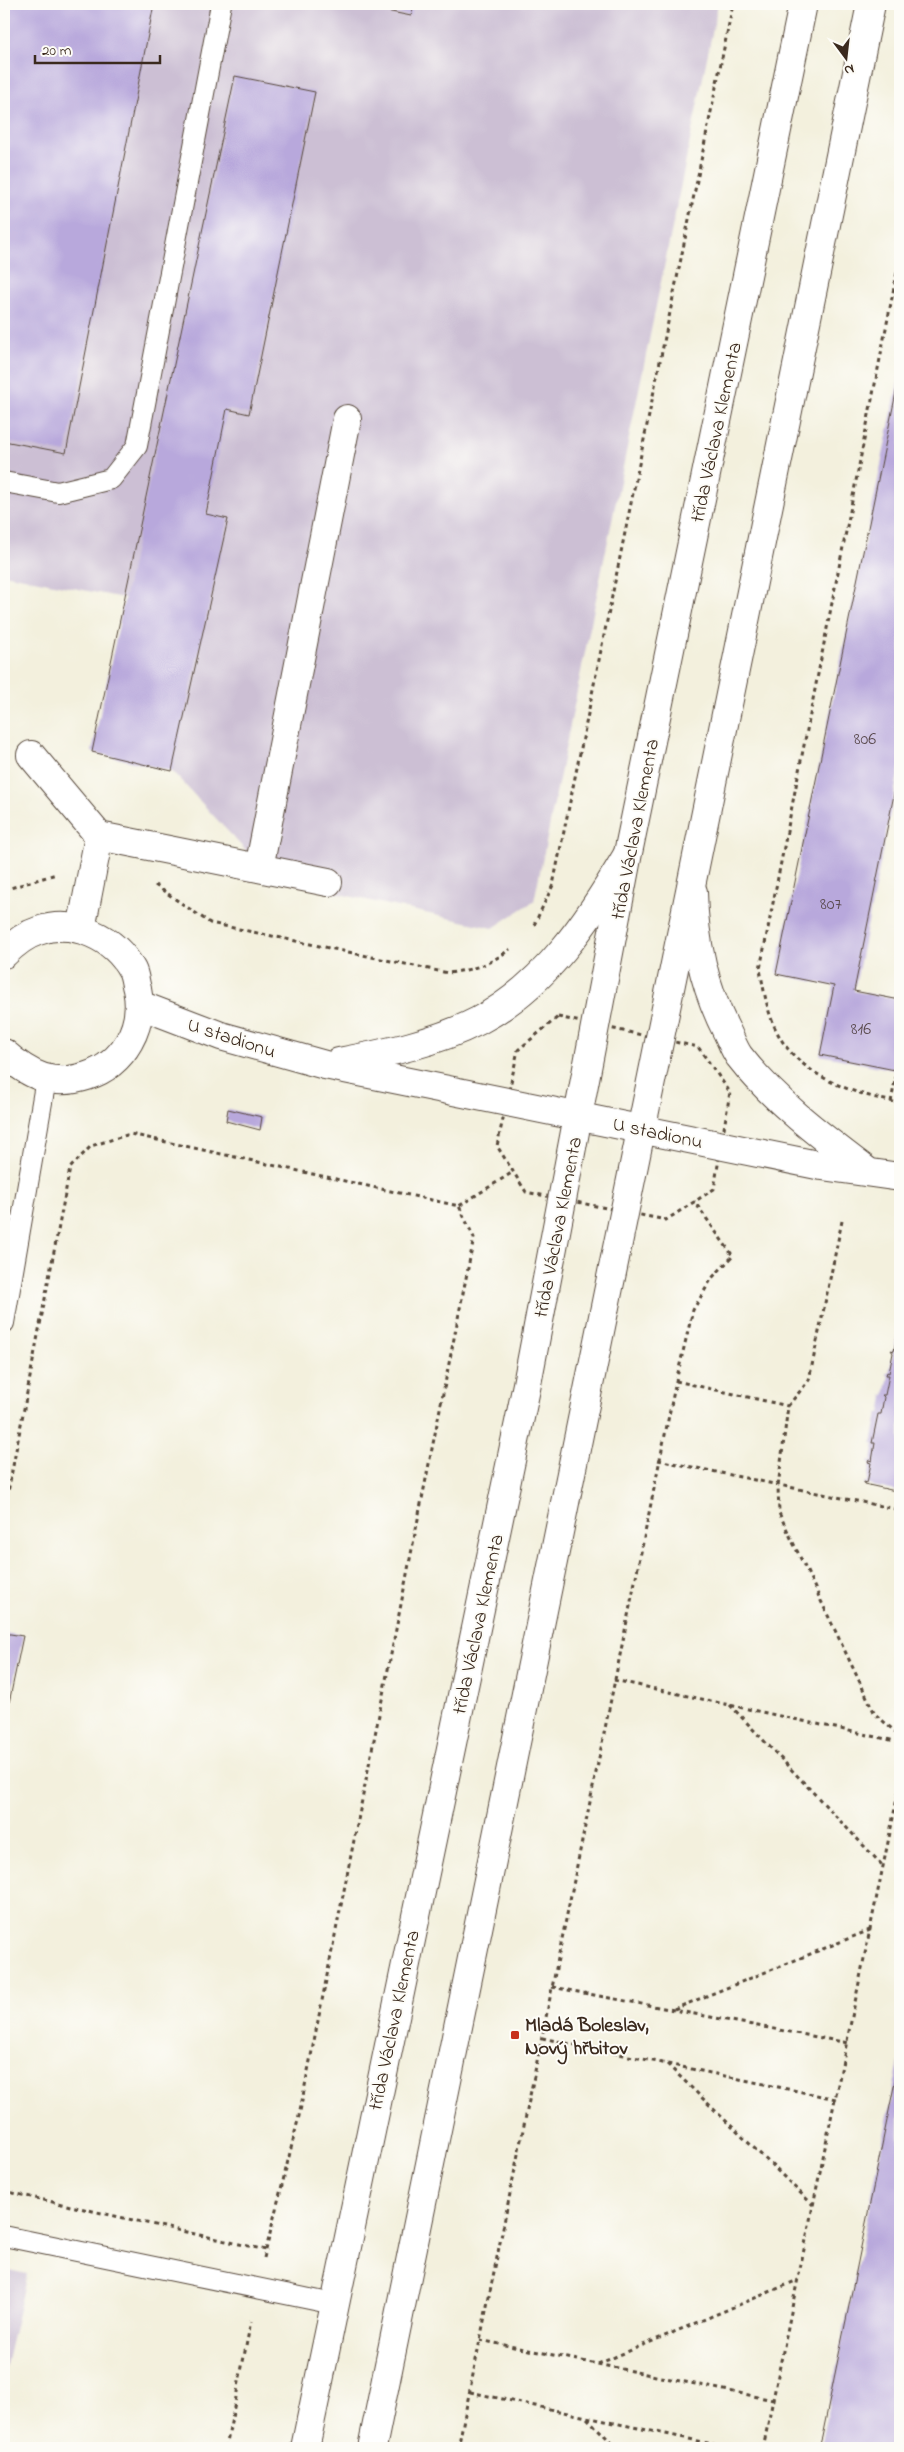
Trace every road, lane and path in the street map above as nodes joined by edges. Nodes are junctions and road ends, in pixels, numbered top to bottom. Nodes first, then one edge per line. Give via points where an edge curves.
1 (221, 4) edge
2 (733, 4) edge
3 (803, 4) edge
4 (870, 4) edge
5 (900, 257) edge
6 (348, 419) dead end
7 (4, 482) edge
8 (31, 755) dead end
9 (97, 848) junction
10 (628, 853) junction
11 (259, 868) junction
12 (693, 876) junction
13 (150, 882) dead end
14 (328, 882) dead end
15 (4, 890) edge
16 (81, 929) junction
17 (528, 931) dead end
18 (516, 945) dead end
19 (4, 954) edge
20 (140, 1005) junction
21 (4, 1053) edge
22 (325, 1065) junction
23 (897, 1070) dead end
24 (46, 1079) junction
25 (891, 1102) junction
26 (900, 1103) edge
27 (578, 1115) junction
28 (642, 1128) junction
29 (513, 1172) dead end
30 (873, 1174) junction
31 (900, 1177) edge
32 (694, 1201) dead end
33 (459, 1206) junction
34 (842, 1221) dead end
35 (4, 1323) edge
36 (676, 1381) junction
37 (788, 1406) junction
38 (658, 1460) junction
39 (900, 1510) edge
40 (4, 1513) edge
41 (614, 1680) junction
42 (730, 1705) junction
43 (900, 1736) edge
44 (900, 1742) edge
45 (900, 1784) edge
46 (884, 1866) junction
47 (871, 1930) junction
48 (552, 1987) junction
49 (672, 2010) junction
50 (542, 2038) junction
51 (848, 2043) junction
52 (666, 2063) junction
53 (836, 2099) junction
54 (4, 2191) edge
55 (814, 2205) junction
56 (4, 2236) edge
57 (266, 2250) junction
58 (798, 2280) junction
59 (257, 2288) junction
60 (334, 2304) junction
61 (480, 2340) junction
62 (598, 2364) junction
63 (470, 2392) junction
64 (773, 2400) junction
65 (587, 2417) junction
66 (226, 2448) edge
67 (305, 2448) edge
68 (372, 2448) edge
69 (458, 2448) edge
70 (617, 2448) edge
71 (731, 2448) edge
72 (763, 2448) edge

1 - 7 lane via 137,446 111,480 58,492
2 - 17 path via 553,885 545,905
3 - 10 street, třída Václava Klementa
4 - 12 street
5 - 25 path via 760,969 765,1000 774,1025 793,1055 820,1076
6 - 11 street
8 - 9 street
9 - 11 street
9 - 15 path
9 - 16 street
10 - 22 street, U stadionu via 577,933 534,981 507,1003 478,1021 445,1035 390,1052
10 - 27 street, třída Václava Klementa
11 - 14 street
12 - 28 street
12 - 30 street, U stadionu via 698,949 707,984 738,1055 828,1142
13 - 18 path via 210,923 448,972 470,970 495,962
16 - 19 street via 39,930 19,940
16 - 20 street via 112,944 133,971
20 - 22 street, U stadionu via 221,1036
20 - 24 street via 134,1032 120,1055 99,1072 73,1080
21 - 24 street via 22,1069
22 - 27 street, U stadionu
23 - 25 path
24 - 35 lane
25 - 26 path
27 - 28 street, U stadionu
27 - 60 street, třída Václava Klementa via 523,1403
28 - 30 street, U stadionu
28 - 68 street
29 - 33 path
30 - 31 street, U stadionu
32 - 36 path via 733,1256 712,1278 692,1310
33 - 40 path via 130,1134 91,1146 70,1168
33 - 57 path via 474,1238 299,2116
34 - 37 path via 809,1380
36 - 37 path
36 - 38 path
37 - 43 path via 778,1487 779,1513 875,1714
38 - 39 path
38 - 41 path
41 - 42 path
41 - 48 path
42 - 44 path
42 - 46 path
45 - 46 path
46 - 47 path
47 - 49 path
47 - 51 path
48 - 49 path
48 - 50 path
49 - 51 path
50 - 52 path
50 - 61 path
51 - 53 path
52 - 53 path
52 - 55 path
53 - 55 path
54 - 57 path
55 - 58 path
56 - 59 lane
57 - 59 path
58 - 62 path
58 - 64 path
59 - 60 lane
59 - 66 path
60 - 67 street, třída Václava Klementa
61 - 62 path
61 - 63 path
62 - 64 path
63 - 65 path
63 - 69 path
64 - 72 path
65 - 70 path
65 - 71 path

